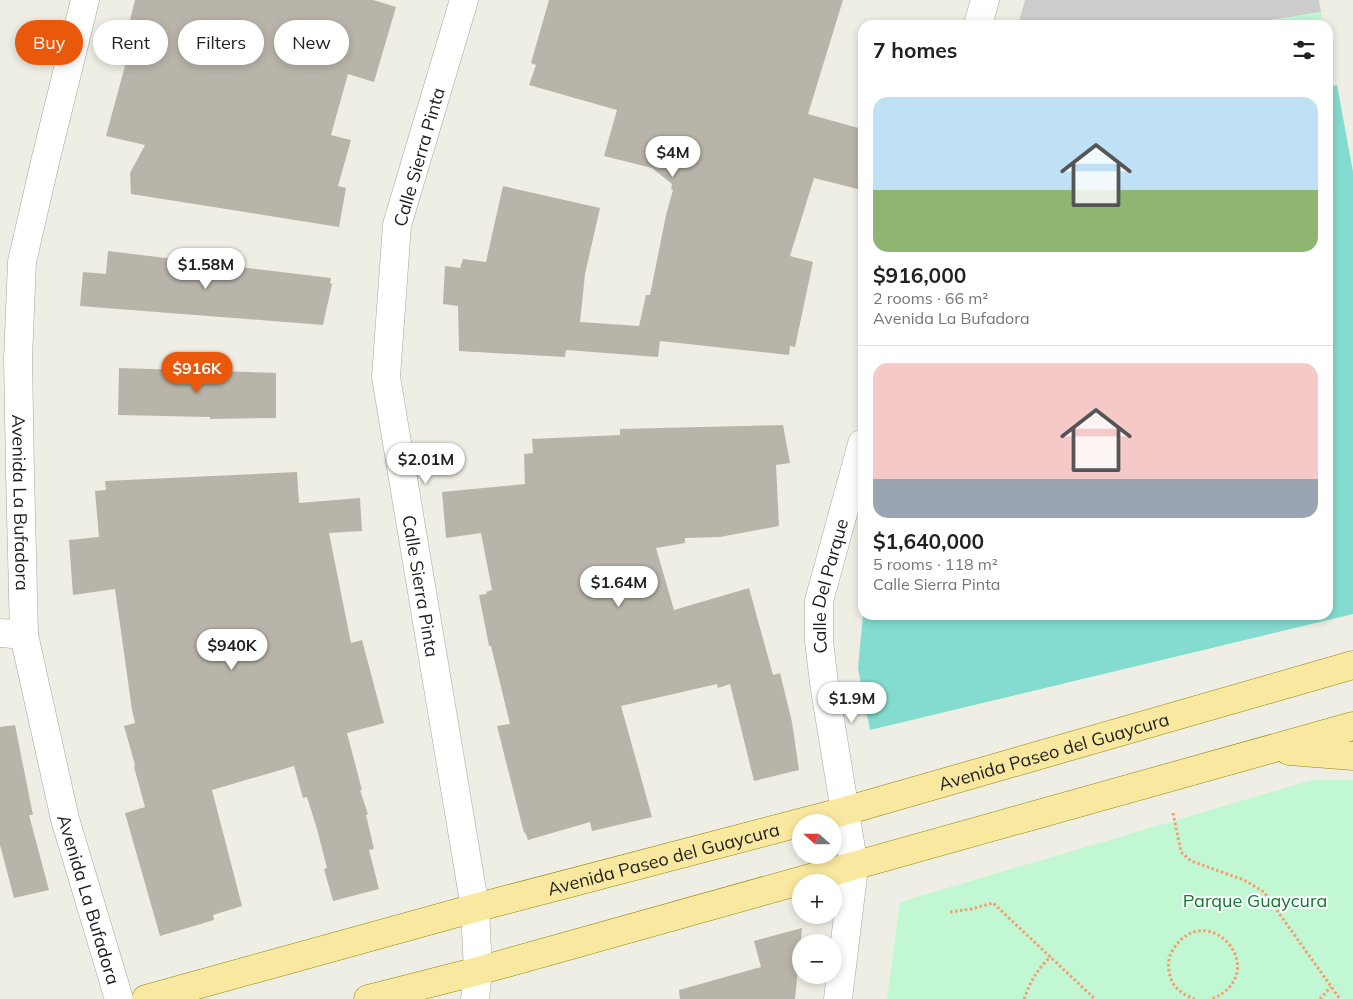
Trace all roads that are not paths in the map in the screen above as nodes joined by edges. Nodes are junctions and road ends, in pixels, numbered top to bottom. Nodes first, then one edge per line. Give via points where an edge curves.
1 (86, 0) edge
2 (464, 0) edge
3 (984, 0) edge
4 (979, 20) edge
5 (11, 261) edge
6 (858, 459) edge
7 (12, 634) edge
8 (1353, 665) edge
9 (1353, 726) edge
10 (1272, 749) junction
11 (1353, 756) edge
12 (845, 811) junction
13 (854, 867) junction
14 (474, 908) junction
15 (478, 971) junction
16 (119, 999) edge
17 (146, 999) edge
18 (368, 999) edge
19 (475, 999) edge
20 (838, 999) edge

1 - 5 street, Avenida La Bufadora via 45,162
2 - 14 street, Calle Sierra Pinta via 397,225 386,377
3 - 4 street
5 - 7 street, Avenida La Bufadora via 18,358 20,472
6 - 12 street, Calle Del Parque via 819,601 824,683
7 - 16 street, Avenida La Bufadora
8 - 12 main road, Avenida Paseo del Guaycura
9 - 10 main road
10 - 11 main road
10 - 13 main road
12 - 13 street, Calle Del Parque
12 - 14 main road, Avenida Paseo del Guaycura
13 - 15 main road
13 - 20 street, Calle Del Parque
14 - 15 street, Calle Sierra Pinta
14 - 17 main road, Avenida Paseo del Guaycura
15 - 18 main road
15 - 19 street, Calle Sierra Pinta

